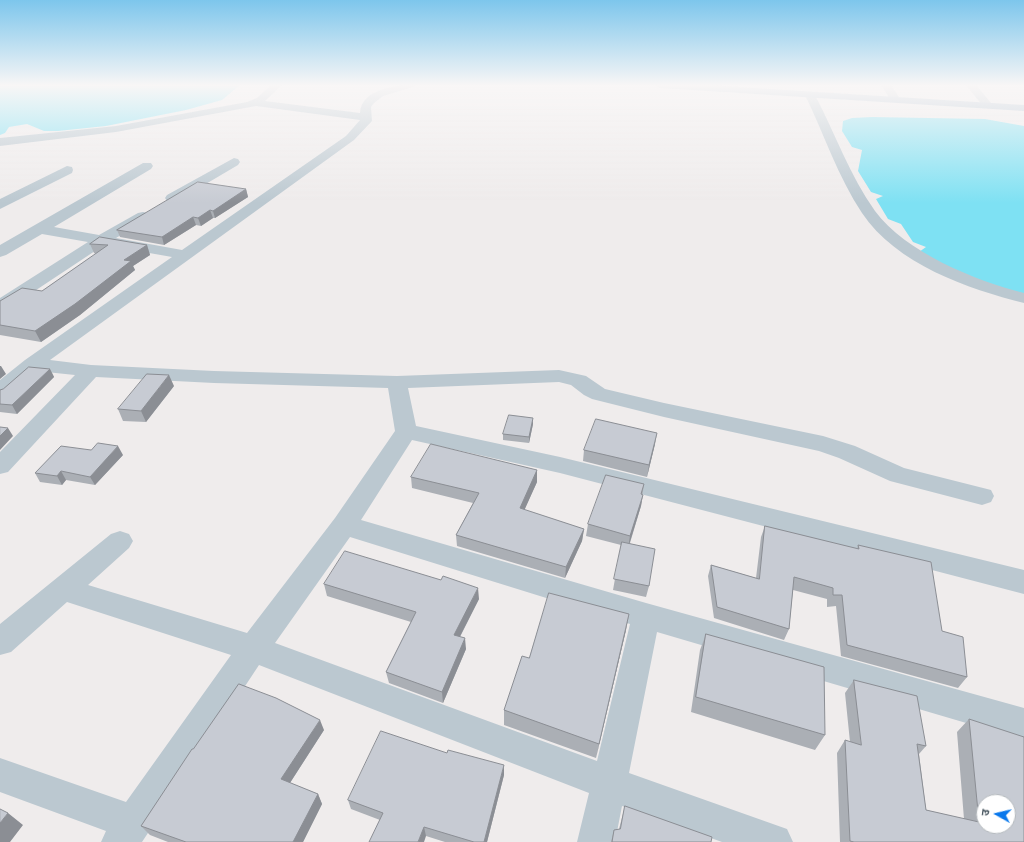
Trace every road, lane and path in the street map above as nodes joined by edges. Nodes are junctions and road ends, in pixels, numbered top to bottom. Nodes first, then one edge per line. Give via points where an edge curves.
1 (142, 124) edge
2 (364, 124) edge
3 (824, 124) edge
4 (0, 142) edge
5 (234, 162) dead end
6 (148, 166) dead end
7 (67, 170) dead end
8 (0, 205) edge
9 (0, 233) edge
10 (34, 233) junction
11 (100, 241) junction
12 (0, 252) edge
13 (185, 255) junction
14 (1024, 298) edge
15 (0, 306) edge
16 (32, 364) junction
17 (91, 371) junction
18 (396, 382) junction
19 (0, 392) edge
20 (406, 431) junction
21 (0, 466) edge
22 (982, 496) dead end
23 (344, 525) junction
24 (120, 541) dead end
25 (1024, 582) edge
26 (64, 590) junction
27 (646, 616) junction
28 (0, 642) edge
29 (253, 649) junction
30 (1024, 724) edge
31 (0, 775) edge
32 (610, 784) junction
33 (127, 833) edge
34 (596, 842) edge
35 (774, 842) edge

1 - 4 street
2 - 13 street via 350,138
3 - 14 street via 861,200 880,226 911,252 938,266 963,278
5 - 11 street
6 - 10 street
7 - 8 street
9 - 10 street
10 - 11 street
10 - 12 street
11 - 13 street
11 - 15 street
13 - 16 street
16 - 17 street
16 - 19 street
17 - 18 street
17 - 21 street
18 - 20 street
18 - 22 street via 559,376 575,379 591,392 824,444 898,475
20 - 23 street
20 - 25 street via 560,465
23 - 27 street
23 - 29 street
24 - 26 street
26 - 28 street
26 - 29 street
27 - 30 street
27 - 32 street
29 - 32 street
29 - 33 street
31 - 33 street
32 - 34 street
32 - 35 street

